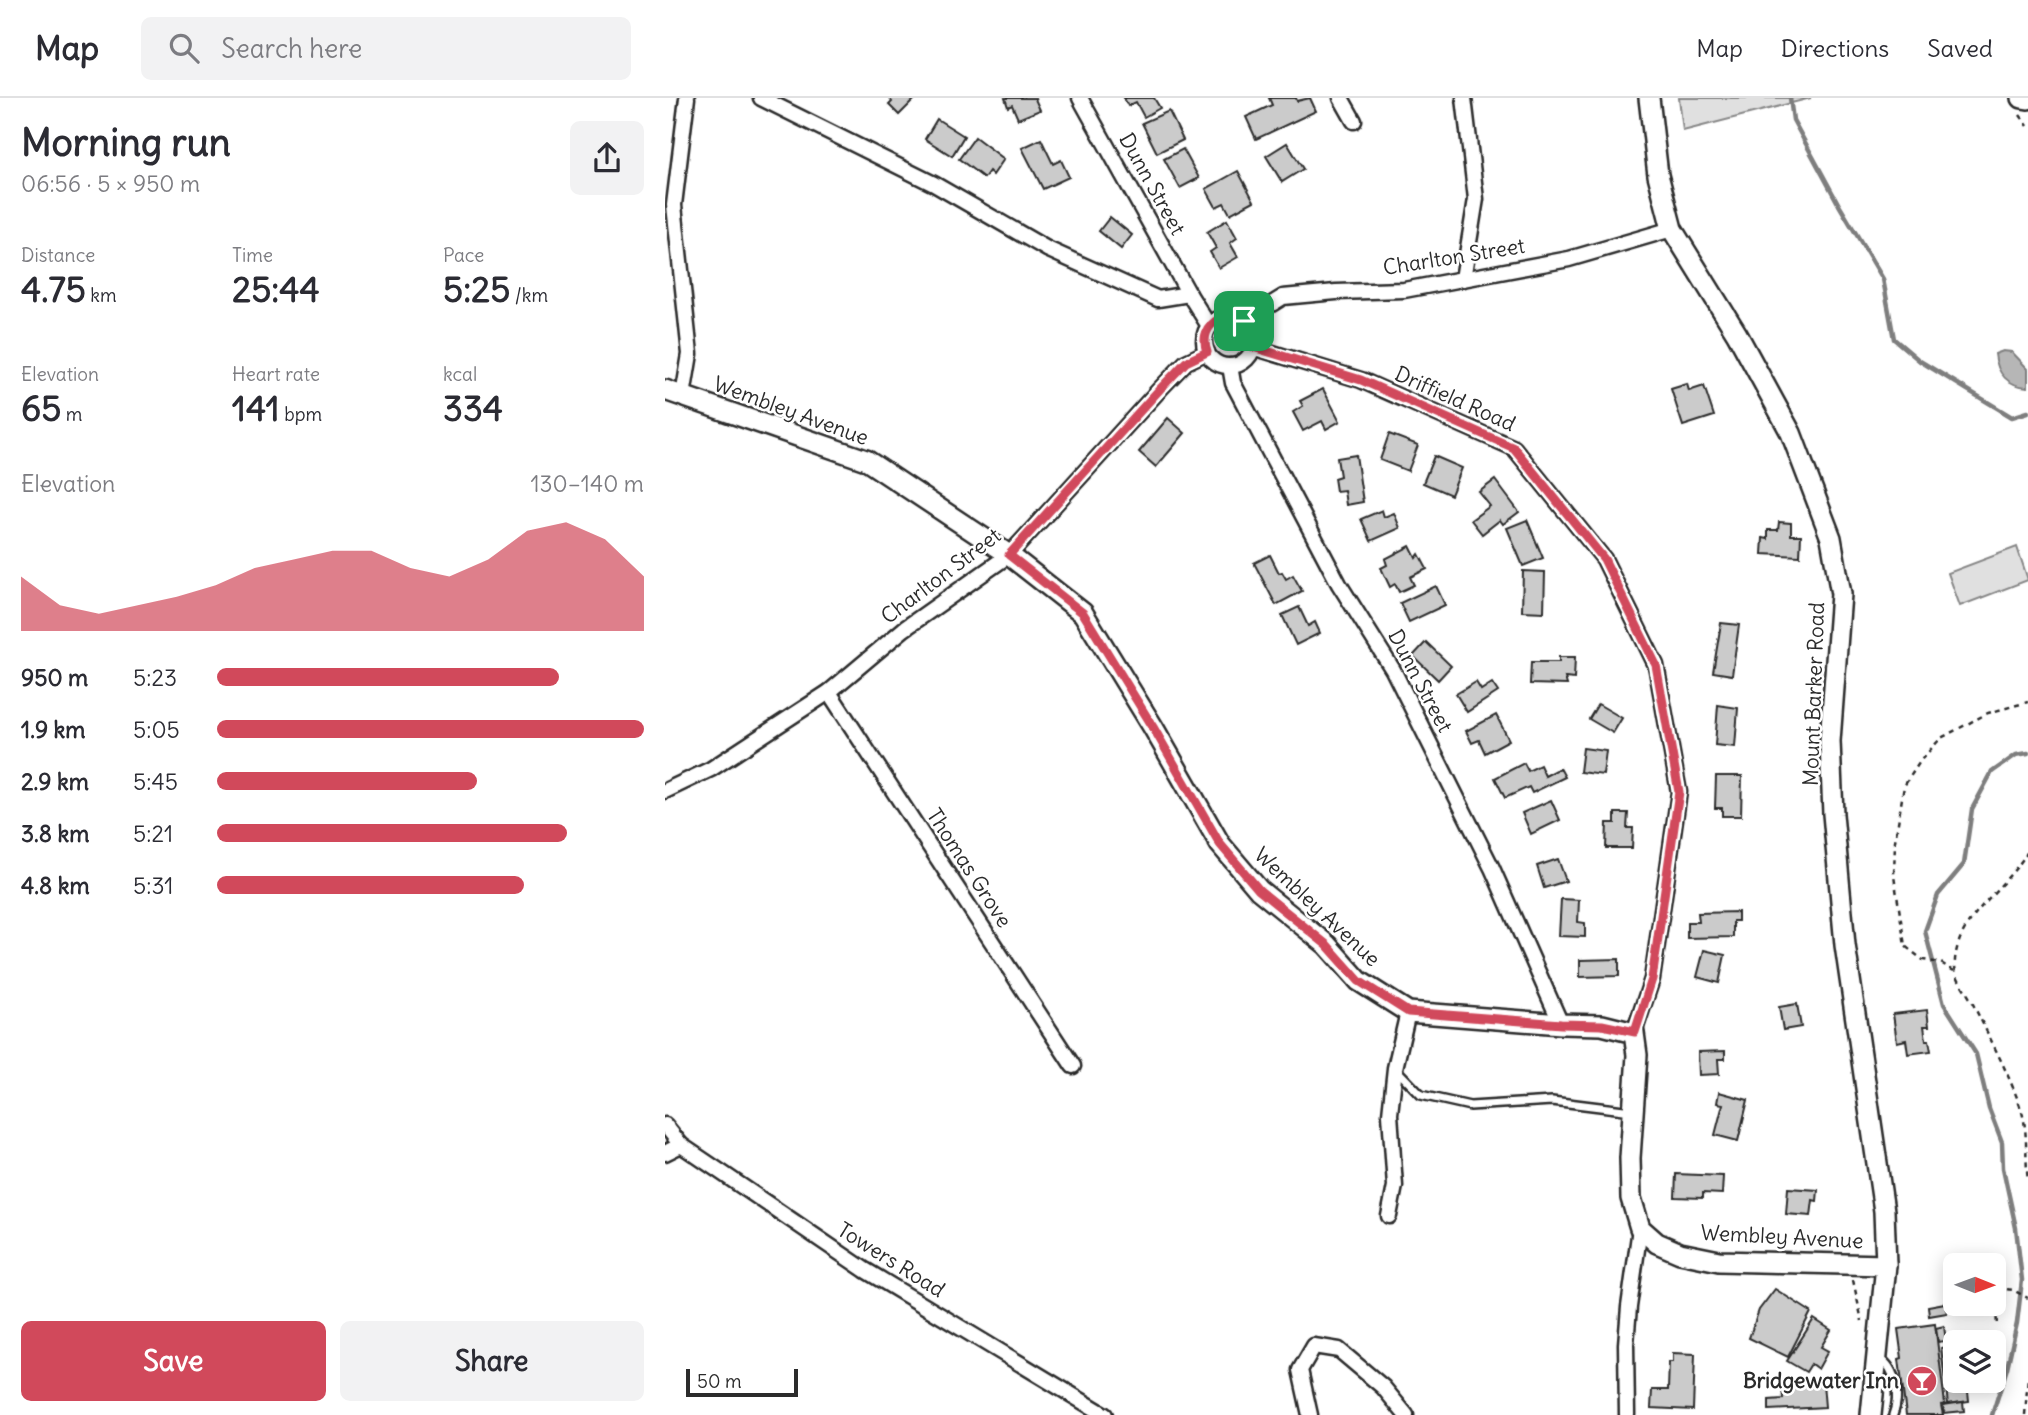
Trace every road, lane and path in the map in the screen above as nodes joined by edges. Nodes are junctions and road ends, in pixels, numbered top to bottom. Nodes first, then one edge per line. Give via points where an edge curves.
1 (687, 98) edge
2 (761, 98) edge
3 (1080, 98) edge
4 (1341, 98) edge
5 (1464, 98) edge
6 (1649, 98) edge
7 (2022, 98) edge
8 (2028, 99) edge
9 (1353, 121) dead end
10 (1672, 229) junction
11 (1463, 279) junction
12 (1189, 295) junction
13 (1244, 321) junction
14 (1209, 326) junction
15 (1253, 347) junction
16 (1207, 352) junction
17 (1230, 366) junction
18 (674, 393) edge
19 (1009, 555) junction
20 (829, 692) junction
21 (2028, 702) edge
22 (665, 791) edge
23 (2028, 851) edge
24 (1954, 971) junction
25 (1408, 1012) junction
26 (1561, 1024) junction
27 (1635, 1032) junction
28 (1073, 1066) dead end
29 (1395, 1068) junction
30 (1633, 1111) junction
31 (665, 1125) edge
32 (681, 1146) junction
33 (665, 1153) edge
34 (2028, 1181) edge
35 (1389, 1216) dead end
36 (1640, 1228) junction
37 (1886, 1265) junction
38 (1851, 1270) dead end
39 (2006, 1289) edge
40 (2028, 1298) edge
41 (1996, 1316) edge
42 (1997, 1327) dead end
43 (1864, 1328) dead end
44 (1878, 1358) junction
45 (2028, 1377) edge
46 (1099, 1413) edge
47 (1310, 1415) edge
48 (1406, 1415) edge
49 (1627, 1415) edge
50 (1871, 1415) edge
51 (1893, 1415) edge
52 (2025, 1415) edge

1 - 18 street via 674,205 689,354
2 - 12 street via 934,184 1059,254 1158,299
3 - 12 street, Dunn Street
4 - 9 street
5 - 11 street via 1476,199
6 - 10 street, Mount Barker Road via 1658,175
7 - 8 street
10 - 11 street, Charlton Street via 1569,259
10 - 37 street, Mount Barker Road via 1791,433 1831,538 1841,594 1830,741 1833,814 1845,945 1885,1211
11 - 13 street, Charlton Street via 1404,290 1283,297
12 - 14 street, Dunn Street
13 - 14 street via 1226,316
13 - 15 street via 1251,328
14 - 16 street
15 - 17 street via 1245,360
15 - 27 street, Driffield Road via 1361,380 1514,448 1604,559 1656,665 1679,792 1652,979
16 - 17 street
16 - 19 street, Charlton Street via 1186,362
17 - 26 street, Dunn Street via 1233,383 1339,584 1393,670 1492,868
18 - 19 street, Wembley Avenue via 866,460
19 - 20 street, Charlton Street via 904,629
19 - 25 street, Wembley Avenue via 1083,613 1220,844 1259,890 1327,945 1359,981
20 - 22 street, Charlton Street via 712,769
20 - 28 street, Thomas Grove
21 - 24 path via 1988,712 1941,738 1904,786 1894,876 1905,946 1923,960
23 - 24 path via 1979,909 1958,943
24 - 34 path via 2023,1114
25 - 26 street, Wembley Avenue
25 - 29 street
26 - 27 street, Wembley Avenue
27 - 30 street
29 - 30 lane via 1421,1095 1470,1106 1552,1101
29 - 35 street via 1389,1114 1395,1186
30 - 36 street via 1630,1198
31 - 32 street, Towers Road
32 - 33 street
32 - 46 street, Towers Road via 865,1270
36 - 37 street, Wembley Avenue via 1657,1243 1680,1253 1719,1261
36 - 49 street via 1626,1344
37 - 44 street, Mount Barker Road
38 - 43 path
39 - 40 path
41 - 42 path
44 - 50 street, Mount Barker Road
44 - 51 lane via 1892,1370
45 - 52 path
47 - 48 street via 1300,1370 1314,1346 1339,1350 1383,1387

